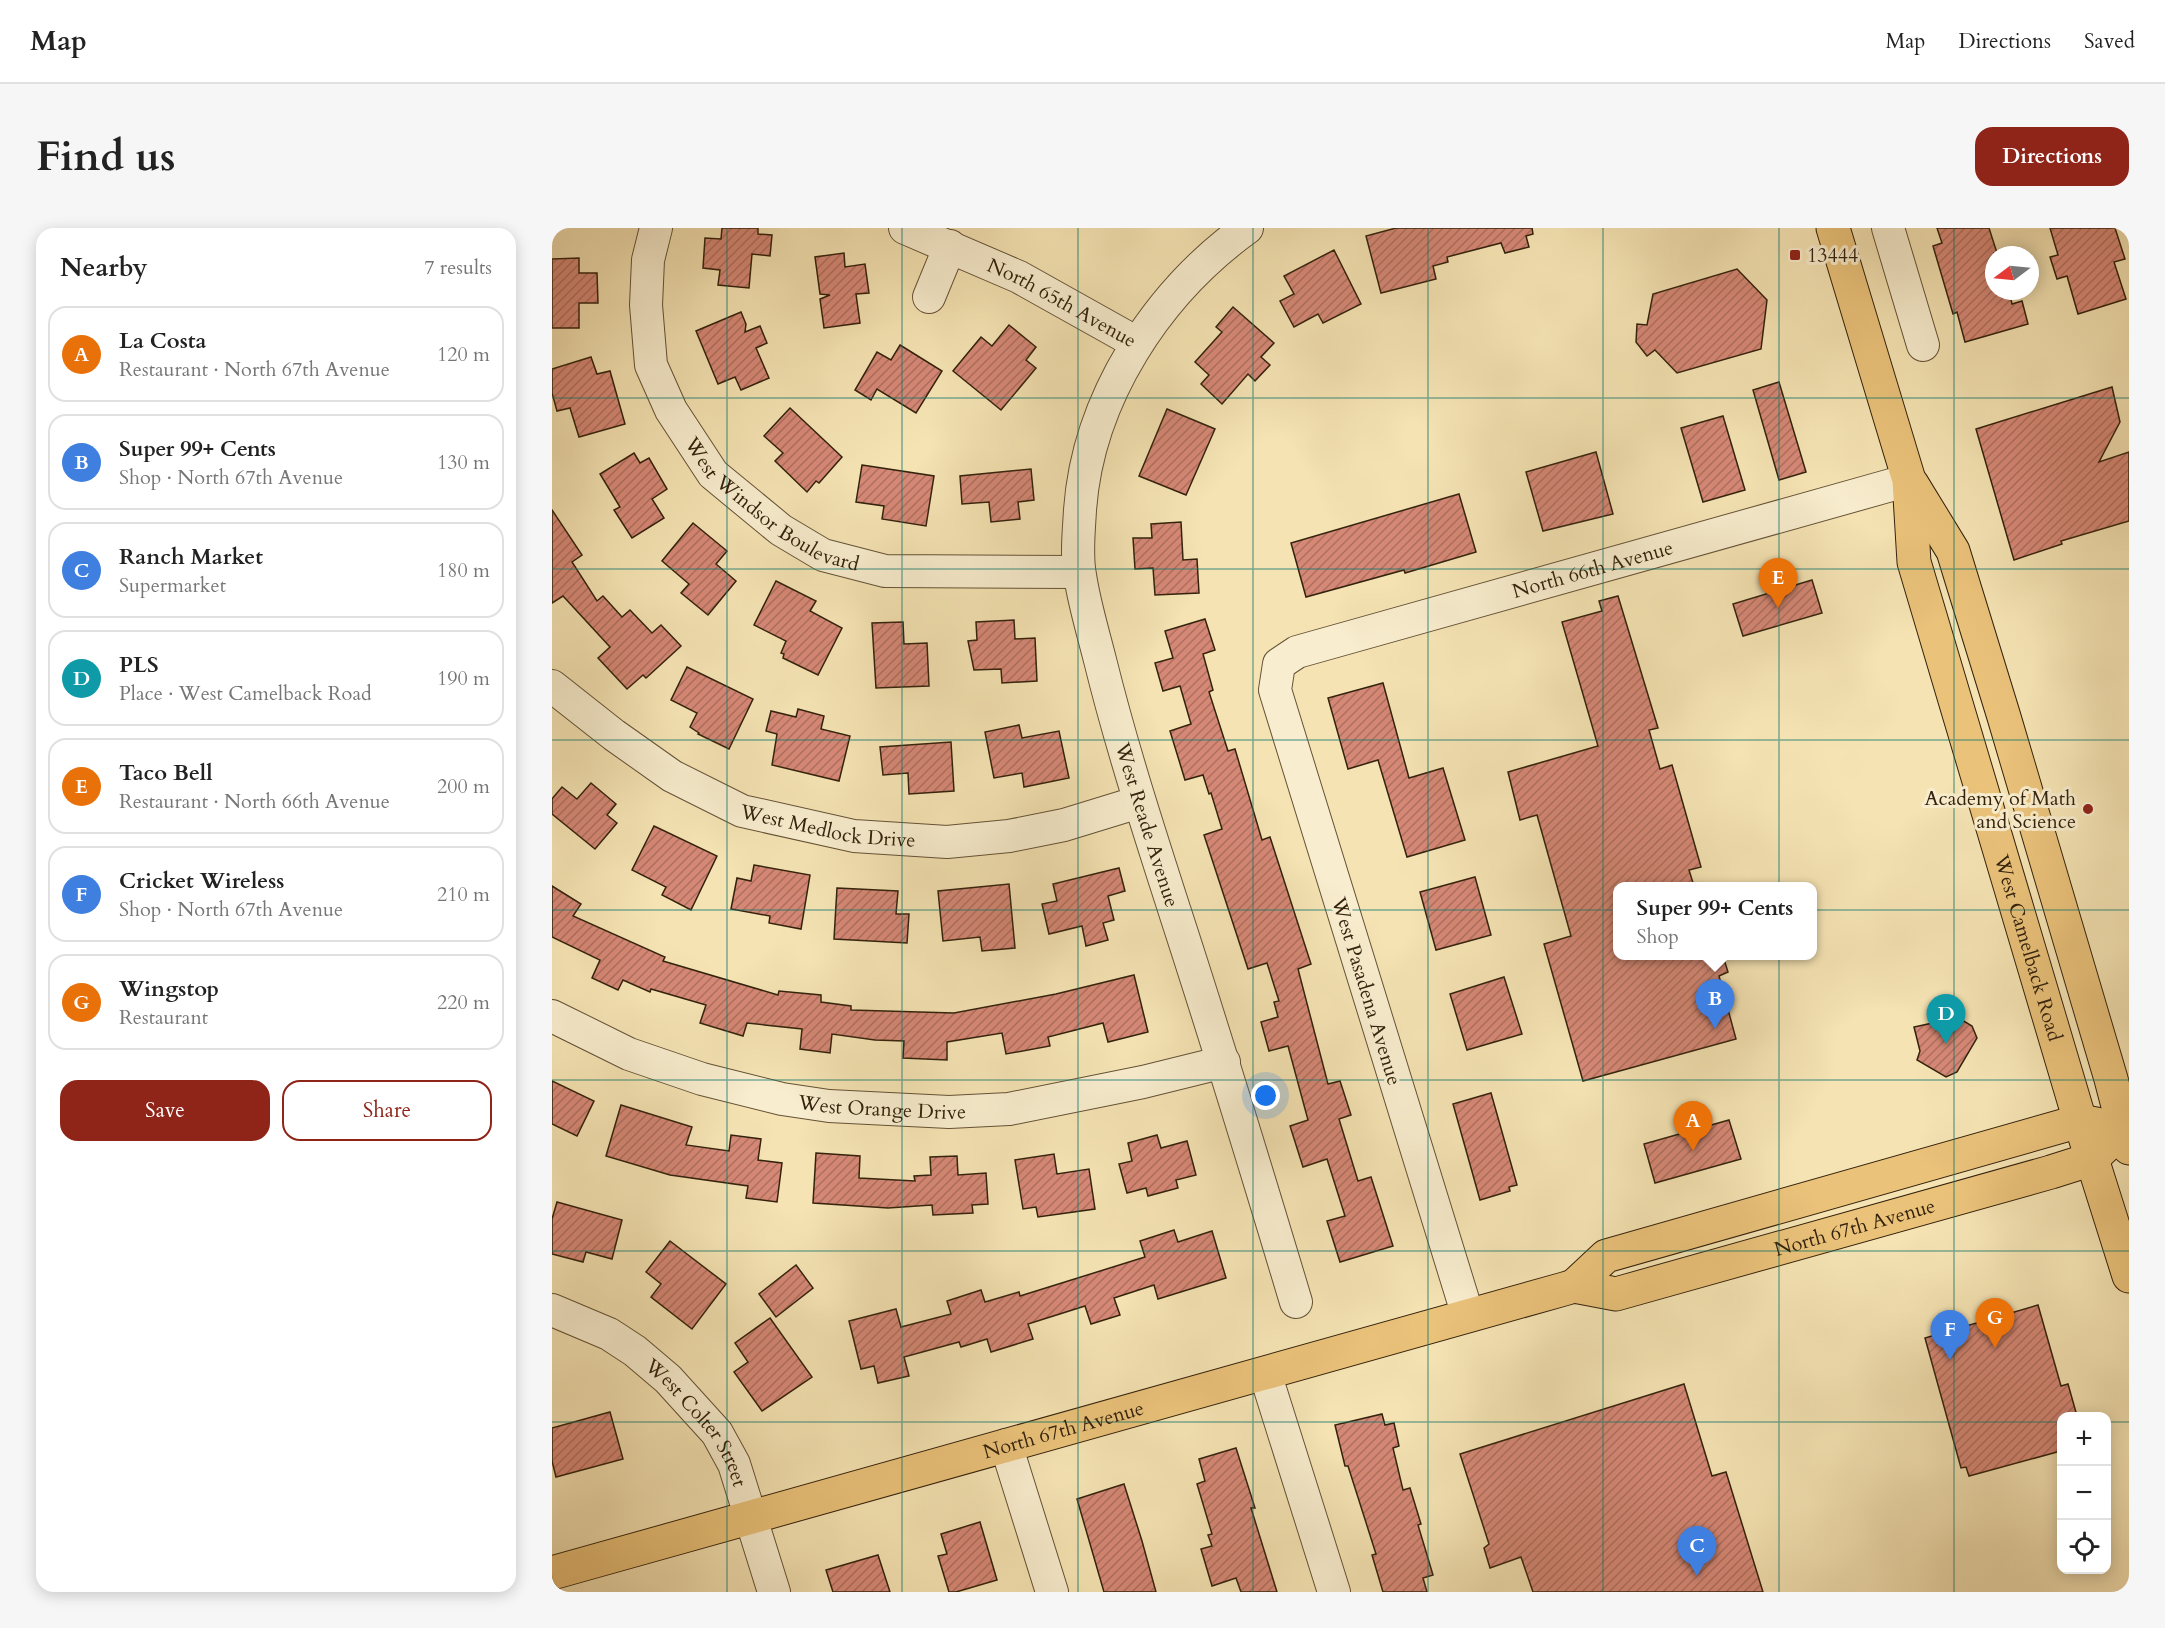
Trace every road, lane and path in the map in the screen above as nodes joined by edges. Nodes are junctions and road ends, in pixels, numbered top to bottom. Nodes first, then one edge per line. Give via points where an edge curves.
1 (656, 228) edge
2 (905, 228) edge
3 (1247, 228) edge
4 (1833, 228) edge
5 (1888, 228) edge
6 (948, 239) edge
7 (928, 297) dead end
8 (1137, 344) junction
9 (1923, 345) dead end
10 (1909, 480) junction
11 (1079, 572) junction
12 (1279, 664) joint
13 (552, 686) edge
14 (1139, 802) junction
15 (552, 1016) edge
16 (1224, 1062) junction
17 (2080, 1121) junction
18 (2127, 1135) edge
19 (2092, 1159) junction
20 (2129, 1276) edge
21 (1574, 1286) junction
22 (1296, 1302) dead end
23 (552, 1310) edge
24 (1467, 1317) junction
25 (1266, 1373) junction
26 (1006, 1445) junction
27 (750, 1517) junction
28 (552, 1573) edge
29 (774, 1592) edge
30 (1052, 1592) edge
31 (1334, 1592) edge

1 - 11 street, West Windsor Boulevard via 648,260 646,305 651,365 671,410 713,474 781,530 823,555 885,571
2 - 6 street, North 65th Avenue
3 - 8 street, North 65th Avenue via 1182,287
4 - 10 main road, West Camelback Road
5 - 9 street
6 - 7 street
6 - 8 street, North 65th Avenue
8 - 11 street, West Reade Avenue via 1115,382 1090,446 1080,509
10 - 12 street, North 66th Avenue via 1297,652
10 - 17 main road, West Camelback Road via 1914,562
10 - 18 main road, West Camelback Road via 1953,551
11 - 14 street, West Reade Avenue
12 - 24 street, West Pasadena Avenue via 1275,690
13 - 14 street, West Medlock Drive via 672,776 742,811 854,837 947,842 1009,836 1064,825
14 - 16 street, West Reade Avenue
15 - 16 street, West Orange Drive via 629,1054 702,1079 782,1099 830,1106 949,1112 1008,1109 1143,1083
16 - 22 street, West Reade Avenue
17 - 18 main road, North 67th Avenue
17 - 19 main road, West Camelback Road
17 - 21 main road, North 67th Avenue via 1606,1256
18 - 19 main road, North 67th Avenue
19 - 20 main road, West Camelback Road
19 - 21 main road, North 67th Avenue via 1616,1294
21 - 24 main road, North 67th Avenue
23 - 27 street, West Colter Street via 609,1334 668,1379 717,1433 734,1464
24 - 25 main road, North 67th Avenue
25 - 26 main road, North 67th Avenue
25 - 31 street
26 - 27 main road, North 67th Avenue
26 - 30 street
27 - 28 main road, North 67th Avenue
27 - 29 street, West Colter Street

